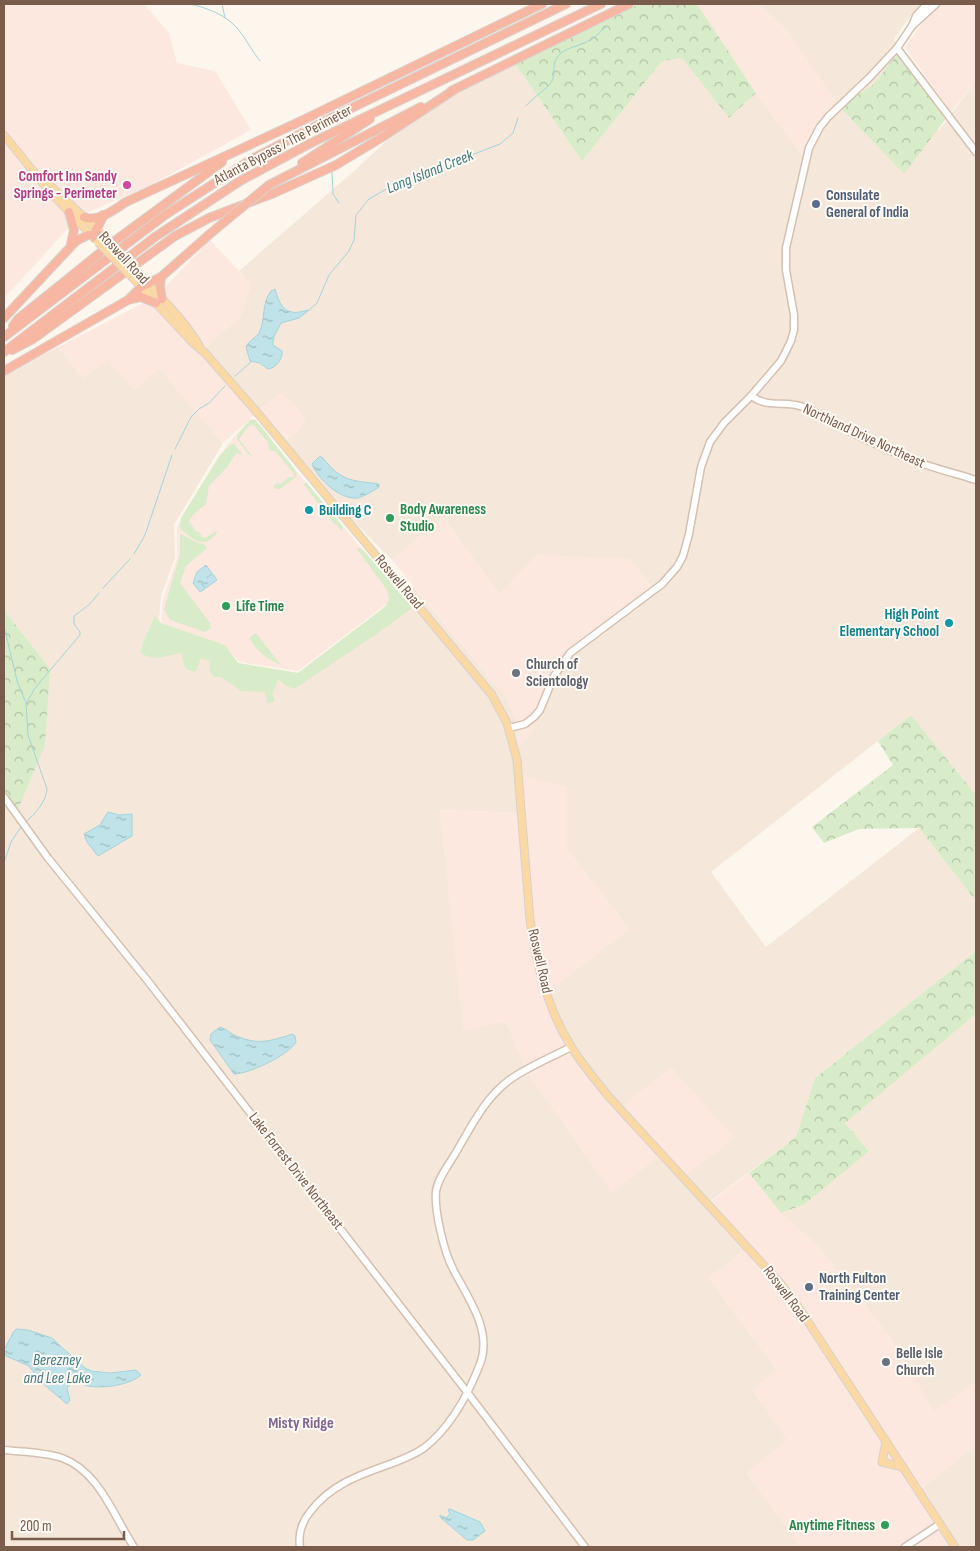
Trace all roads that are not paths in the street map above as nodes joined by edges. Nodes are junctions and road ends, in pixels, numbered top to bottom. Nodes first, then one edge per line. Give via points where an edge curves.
1 (542, 4) edge
2 (566, 4) edge
3 (601, 4) edge
4 (628, 4) edge
5 (927, 4) edge
6 (936, 4) edge
7 (912, 26) junction
8 (898, 48) junction
9 (454, 90) junction
10 (401, 99) junction
11 (4, 135) edge
12 (238, 150) junction
13 (976, 152) edge
14 (38, 175) junction
15 (269, 186) junction
16 (69, 212) junction
17 (103, 215) junction
18 (84, 217) junction
19 (98, 236) junction
20 (68, 249) junction
21 (161, 277) junction
22 (144, 284) junction
23 (128, 300) junction
24 (159, 301) junction
25 (4, 318) edge
26 (4, 337) edge
27 (4, 353) edge
28 (4, 371) edge
29 (752, 396) junction
30 (976, 480) edge
31 (509, 728) junction
32 (4, 797) edge
33 (571, 1047) junction
34 (467, 1392) junction
35 (886, 1441) junction
36 (4, 1450) edge
37 (903, 1467) junction
38 (940, 1524) junction
39 (134, 1547) edge
40 (300, 1547) edge
41 (585, 1547) edge
42 (905, 1547) edge
43 (955, 1547) edge

1 - 12 highway
2 - 26 highway, Atlanta Bypass / The Perimeter via 252,159 153,223
3 - 10 highway, Atlanta Bypass / The Perimeter
4 - 9 highway
5 - 7 main road
6 - 7 main road
7 - 8 main road
8 - 13 main road
8 - 29 main road via 828,117 809,148 786,248 794,330 782,361
9 - 15 highway
9 - 27 highway via 336,165 209,218 175,236 33,339
10 - 15 highway
10 - 27 highway, Atlanta Bypass / The Perimeter via 275,161 211,199 147,243
11 - 14 main road, Roswell Road
12 - 17 highway
12 - 26 highway via 116,240 18,319
14 - 16 main road, Roswell Road
14 - 18 main road, Roswell Road
15 - 21 highway, bridge
16 - 19 main road, Roswell Road
16 - 20 highway via 74,230
17 - 18 highway
17 - 19 highway
18 - 19 main road, Roswell Road
19 - 20 highway via 80,238
19 - 22 main road, Roswell Road, bridge via 129,274
19 - 22 main road, Roswell Road, bridge via 136,269
20 - 25 highway
21 - 22 highway
21 - 24 highway
22 - 23 highway
22 - 24 main road, Roswell Road
23 - 24 highway via 141,297
23 - 28 highway
24 - 31 main road, Roswell Road via 196,339 476,673
29 - 30 main road, Northland Drive Northeast via 766,404 802,406 891,451
29 - 31 main road via 724,423 707,448 687,544 672,574 570,653 554,676 540,710 525,724
31 - 33 main road, Roswell Road via 517,762 533,937 547,995
32 - 34 main road, Lake Forrest Drive Northeast via 48,858 147,980
33 - 34 main road via 518,1074 498,1090 477,1117 438,1184 436,1200 443,1242 482,1331 482,1358
33 - 35 main road, Roswell Road via 609,1097 781,1284
34 - 40 main road via 447,1425 422,1448 345,1481 322,1498 304,1522
34 - 41 main road, Lake Forrest Drive Northeast
35 - 37 main road, Roswell Road
35 - 37 main road via 882,1462
36 - 39 main road via 52,1456 77,1466 97,1487
37 - 38 main road, Roswell Road
38 - 42 main road
38 - 43 main road, Roswell Road

